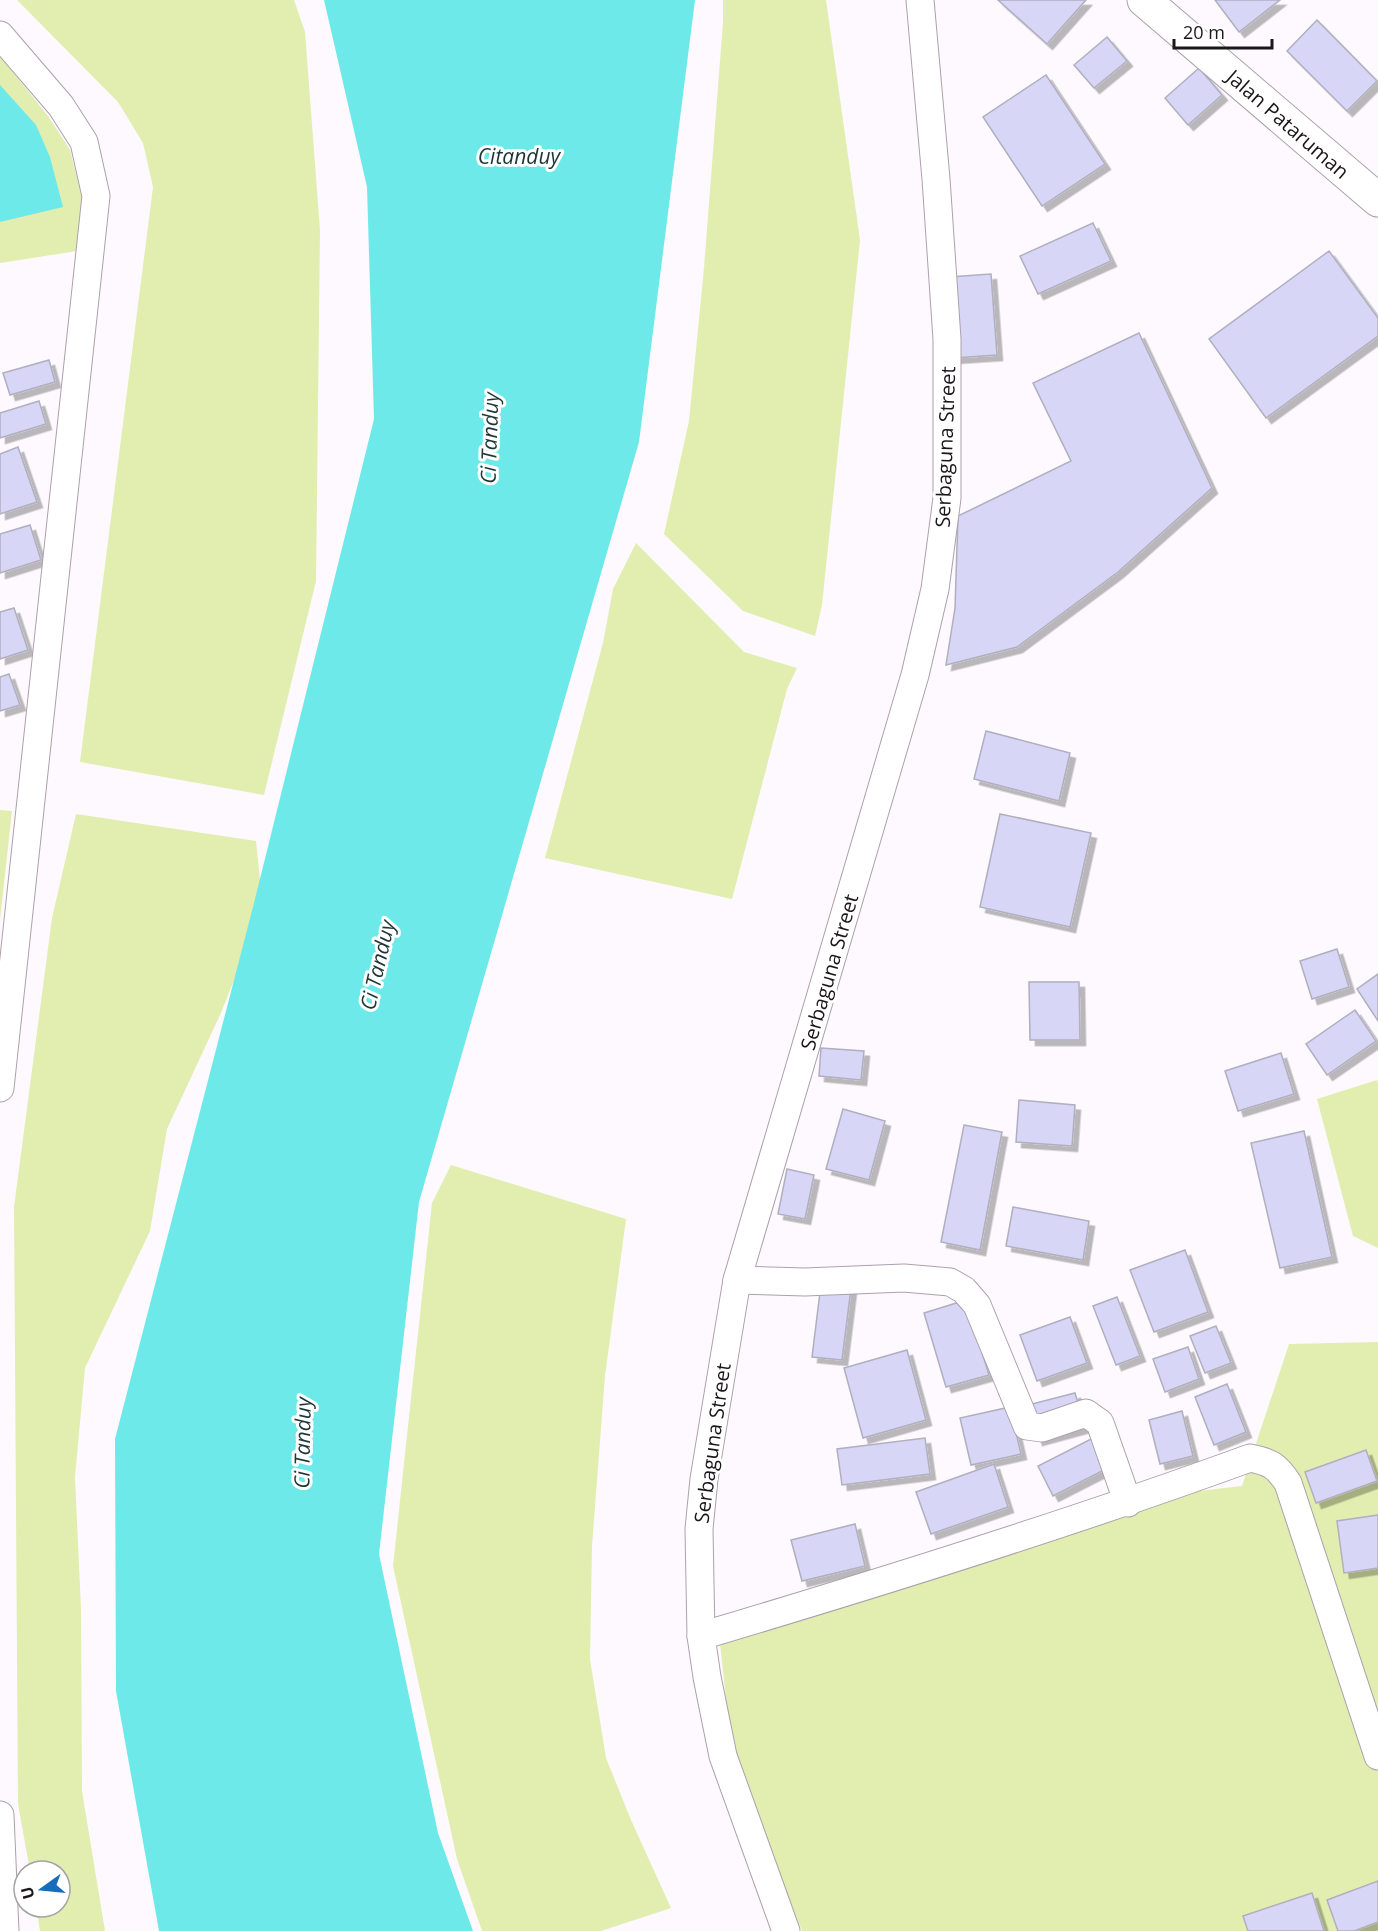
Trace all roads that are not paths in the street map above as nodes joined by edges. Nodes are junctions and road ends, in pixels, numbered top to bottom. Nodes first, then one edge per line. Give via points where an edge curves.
1 (920, 0) edge
2 (1144, 0) edge
3 (0, 35) edge
4 (1378, 200) edge
5 (0, 1088) edge
6 (737, 1280) junction
7 (1128, 1503) junction
8 (701, 1636) junction
9 (1378, 1756) edge
10 (0, 1815) edge
11 (5, 1931) edge
12 (786, 1931) edge

1 - 6 street, Serbaguna Street via 947,339 947,498 935,590 912,686
2 - 4 street, Jalan Pataruman
3 - 5 street via 61,106 84,142 96,196
6 - 7 street via 904,1278 950,1282 977,1305 1026,1426 1042,1428 1086,1413 1100,1423
6 - 8 street, Serbaguna Street via 704,1479 700,1519
7 - 8 street
7 - 9 street via 1250,1458 1269,1461 1280,1471 1288,1483
8 - 12 street, Serbaguna Street via 723,1756
10 - 11 street

